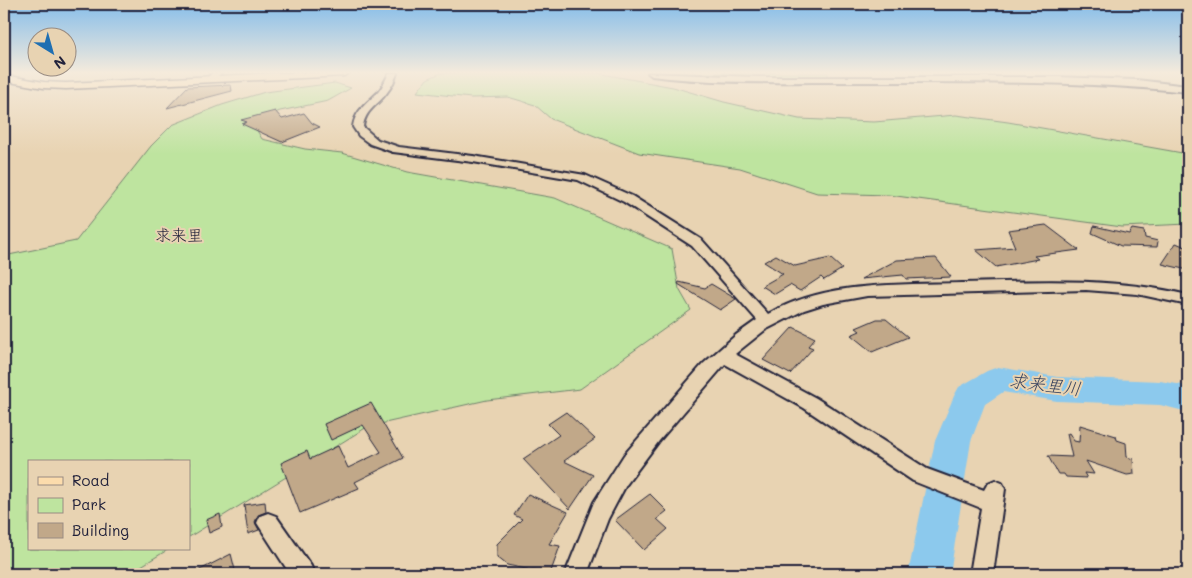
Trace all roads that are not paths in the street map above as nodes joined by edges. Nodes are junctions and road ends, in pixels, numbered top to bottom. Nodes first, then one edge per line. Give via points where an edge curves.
1 (375, 100) edge
2 (1188, 300) edge
3 (765, 320) junction
4 (724, 355) junction
5 (268, 523) dead end
6 (303, 574) edge
7 (576, 574) edge
8 (982, 574) edge

1 - 3 street via 358,119 358,127 369,138 397,150 581,177 628,199 697,243
2 - 3 street via 1140,290 1082,284 860,292 800,306
3 - 4 street
4 - 7 street via 705,372 635,456 613,488
4 - 8 street via 810,403 920,475 994,496
5 - 6 street

